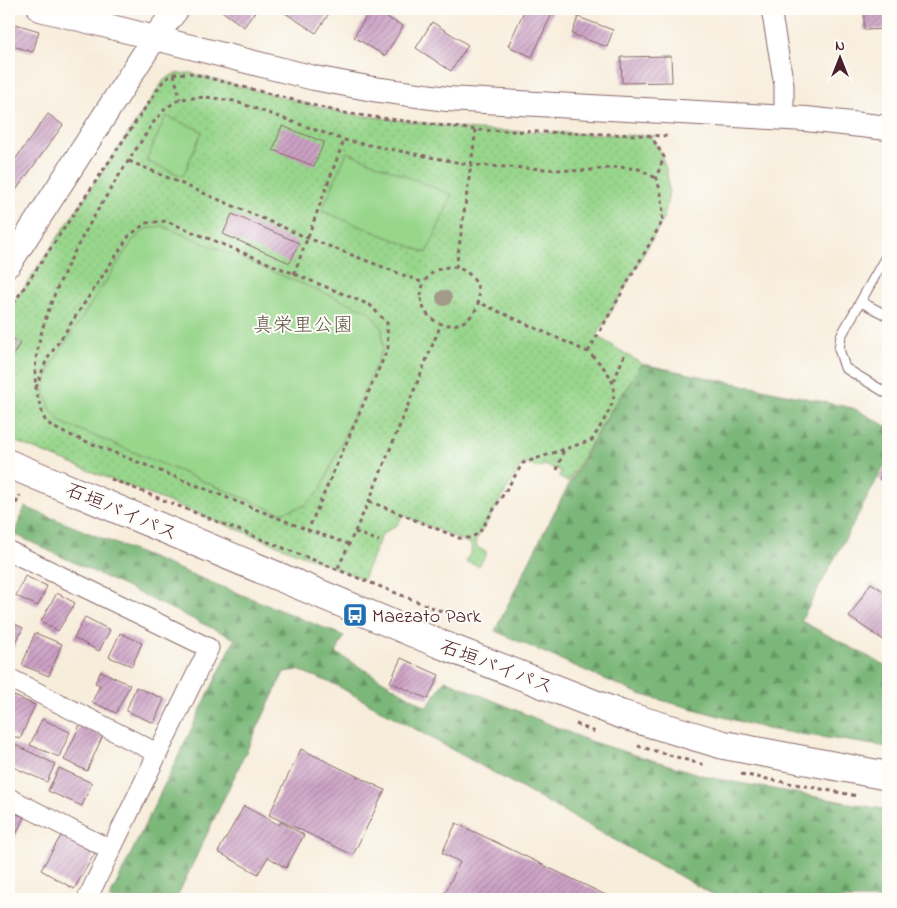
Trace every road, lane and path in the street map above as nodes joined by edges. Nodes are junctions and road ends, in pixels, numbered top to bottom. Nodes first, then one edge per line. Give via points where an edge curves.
1 (40, 9) edge
2 (177, 9) edge
3 (771, 9) edge
4 (155, 37) junction
5 (174, 74) junction
6 (180, 99) junction
7 (784, 118) junction
8 (888, 128) edge
9 (476, 130) junction
10 (651, 136) junction
11 (669, 136) dead end
12 (344, 140) junction
13 (128, 161) junction
14 (471, 165) junction
15 (656, 178) junction
16 (308, 238) junction
17 (888, 254) edge
18 (9, 264) edge
19 (456, 268) junction
20 (294, 274) junction
21 (424, 283) junction
22 (478, 302) junction
23 (861, 302) junction
24 (9, 310) edge
25 (888, 316) edge
26 (441, 324) junction
27 (588, 352) junction
28 (625, 353) dead end
29 (614, 381) junction
30 (35, 392) junction
31 (888, 394) edge
32 (564, 449) junction
33 (9, 464) edge
34 (557, 470) dead end
35 (109, 478) dead end
36 (20, 495) dead end
37 (369, 501) junction
38 (9, 518) edge
39 (308, 530) junction
40 (355, 532) junction
41 (380, 541) dead end
42 (349, 544) junction
43 (9, 551) edge
44 (338, 568) junction
45 (466, 621) dead end
46 (9, 678) edge
47 (158, 754) junction
48 (888, 776) edge
49 (9, 798) edge
50 (111, 850) junction
51 (87, 899) edge

1 - 4 street
2 - 4 street
3 - 7 street via 784,85
4 - 7 street via 314,78 447,99
4 - 18 street
5 - 6 path
5 - 9 path via 190,73 343,113
5 - 24 path via 164,80
6 - 12 path via 206,97 234,101
6 - 13 path via 166,108 153,123
7 - 8 street
9 - 10 path
9 - 14 path
10 - 11 path
10 - 15 path via 664,157
12 - 14 path
12 - 16 path
13 - 16 path
13 - 30 path via 81,237 60,284 39,338 35,358
14 - 15 path via 581,170 629,168 639,169
14 - 19 path
15 - 27 path via 663,200 662,222
16 - 20 path
16 - 21 path
17 - 23 lane
19 - 21 path via 438,270
19 - 22 path via 464,271 476,284
20 - 30 path via 166,221 146,223 129,236 46,361
20 - 39 path via 370,305 387,324 388,348
21 - 26 path via 421,303 432,319
22 - 26 path via 461,323
22 - 27 path
23 - 25 lane
23 - 31 lane via 841,336 841,358 845,368
26 - 37 path
27 - 29 path
28 - 29 path
29 - 32 path via 615,395 610,410 592,440
30 - 39 path via 46,421 60,431
32 - 34 path
32 - 37 path via 523,463 480,533 470,538 459,538
33 - 48 highway, 石垣バイパス via 440,644 620,714 724,745
35 - 44 path
36 - 38 path
37 - 40 path
39 - 42 path
40 - 41 path
40 - 42 path
42 - 44 path
43 - 47 street via 209,648
44 - 45 path
46 - 47 street
47 - 50 street
49 - 50 street
50 - 51 street

